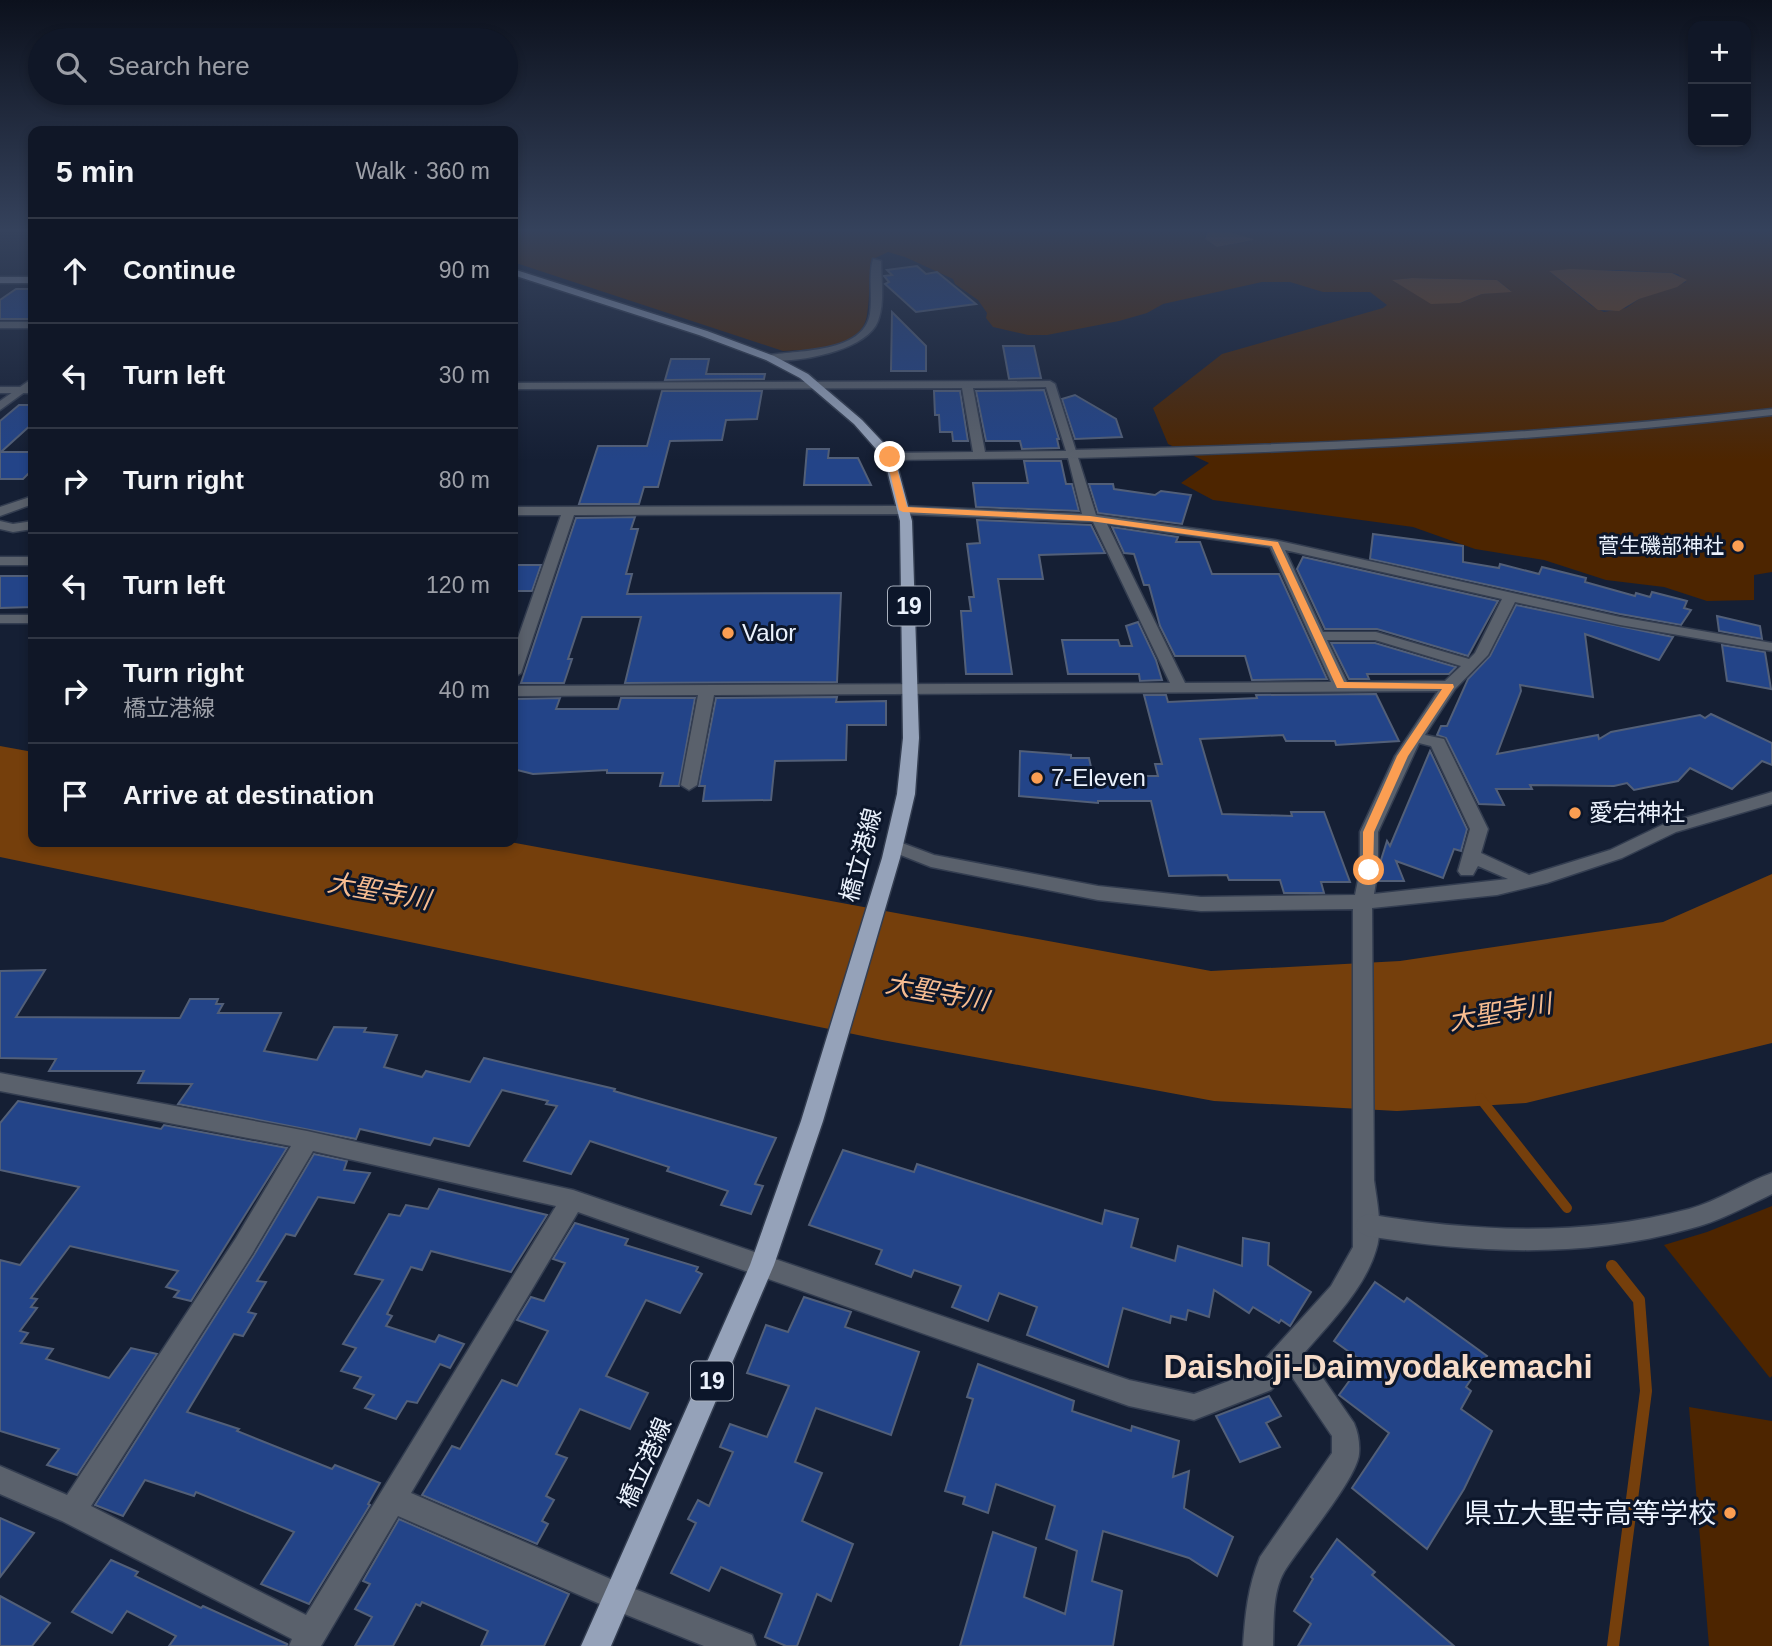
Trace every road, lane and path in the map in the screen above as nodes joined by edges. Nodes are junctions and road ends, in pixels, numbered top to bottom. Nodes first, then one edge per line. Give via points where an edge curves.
1 (623, 307) edge
2 (874, 307) edge
3 (0, 325) edge
4 (28, 325) edge
5 (769, 358) junction
6 (28, 384) edge
7 (818, 385) junction
8 (967, 385) junction
9 (518, 386) edge
10 (0, 390) edge
11 (20, 390) junction
12 (28, 390) edge
13 (0, 407) edge
14 (1772, 412) edge
15 (1073, 454) junction
16 (980, 455) junction
17 (890, 457) junction
18 (28, 501) edge
19 (903, 510) junction
20 (518, 511) edge
21 (569, 511) junction
22 (0, 512) edge
23 (1095, 520) junction
24 (28, 525) edge
25 (7, 527) edge
26 (0, 541) edge
27 (1275, 544) junction
28 (0, 561) edge
29 (28, 561) edge
30 (1510, 598) junction
31 (0, 619) edge
32 (28, 619) edge
33 (1316, 636) junction
34 (1772, 647) edge
35 (518, 659) edge
36 (1471, 664) junction
37 (1341, 685) junction
38 (1449, 687) junction
39 (1180, 688) junction
40 (912, 689) junction
41 (707, 690) junction
42 (518, 691) edge
43 (1414, 737) junction
44 (690, 785) dead end
45 (1772, 798) edge
46 (892, 852) junction
47 (1525, 881) junction
48 (1363, 902) junction
49 (0, 1082) edge
50 (307, 1140) junction
51 (1772, 1183) edge
52 (573, 1200) junction
53 (1367, 1225) junction
54 (762, 1265) junction
55 (1289, 1350) junction
56 (0, 1480) edge
57 (392, 1499) junction
58 (72, 1511) junction
59 (617, 1597) junction
60 (307, 1639) edge
61 (596, 1646) edge
62 (741, 1646) edge
63 (1258, 1646) edge

1 - 5 main road, 橋立港線 / 19
2 - 5 street via 873,321 862,336 837,347
3 - 4 street
5 - 7 main road, 橋立港線 / 19
6 - 11 street
7 - 8 street
7 - 9 street
7 - 17 main road, 橋立港線 / 19
8 - 15 street via 1050,384
8 - 16 street
10 - 11 street
11 - 12 street
11 - 13 street
14 - 15 street via 1538,434
15 - 16 street
15 - 23 street
16 - 17 street
17 - 19 main road, 橋立港線 / 19
18 - 22 street
19 - 21 street
19 - 23 street
19 - 40 main road, 橋立港線 / 19
20 - 21 street
21 - 35 street
23 - 27 street
23 - 39 street
24 - 25 street
25 - 26 street
27 - 30 street
27 - 33 street
28 - 29 street
30 - 34 street
30 - 36 street via 1481,655
31 - 32 street
33 - 36 street via 1376,636
33 - 37 street
36 - 38 street
37 - 38 street
37 - 39 street
38 - 43 street
39 - 40 street
40 - 41 street
40 - 46 main road, 橋立港線 / 19 via 910,764
41 - 42 street
41 - 44 street
43 - 47 street via 1438,743 1479,829 1469,863
43 - 48 street via 1369,832
45 - 47 street via 1670,828 1616,854
46 - 48 street via 1098,893 1201,904
46 - 54 main road, 橋立港線 / 19 via 815,1110
47 - 48 street
48 - 53 street
49 - 50 street
50 - 52 street
50 - 58 street
51 - 53 street via 1690,1218 1562,1240 1478,1241
52 - 54 street
52 - 57 street
53 - 55 street via 1365,1249 1340,1294
54 - 55 street via 1129,1393 1194,1407 1262,1381
54 - 59 main road, 橋立港線 / 19
55 - 63 street via 1345,1432 1346,1456 1270,1567 1261,1601
56 - 58 street
57 - 59 street
57 - 60 street
58 - 60 street
59 - 61 main road, 橋立港線 / 19
59 - 62 street

